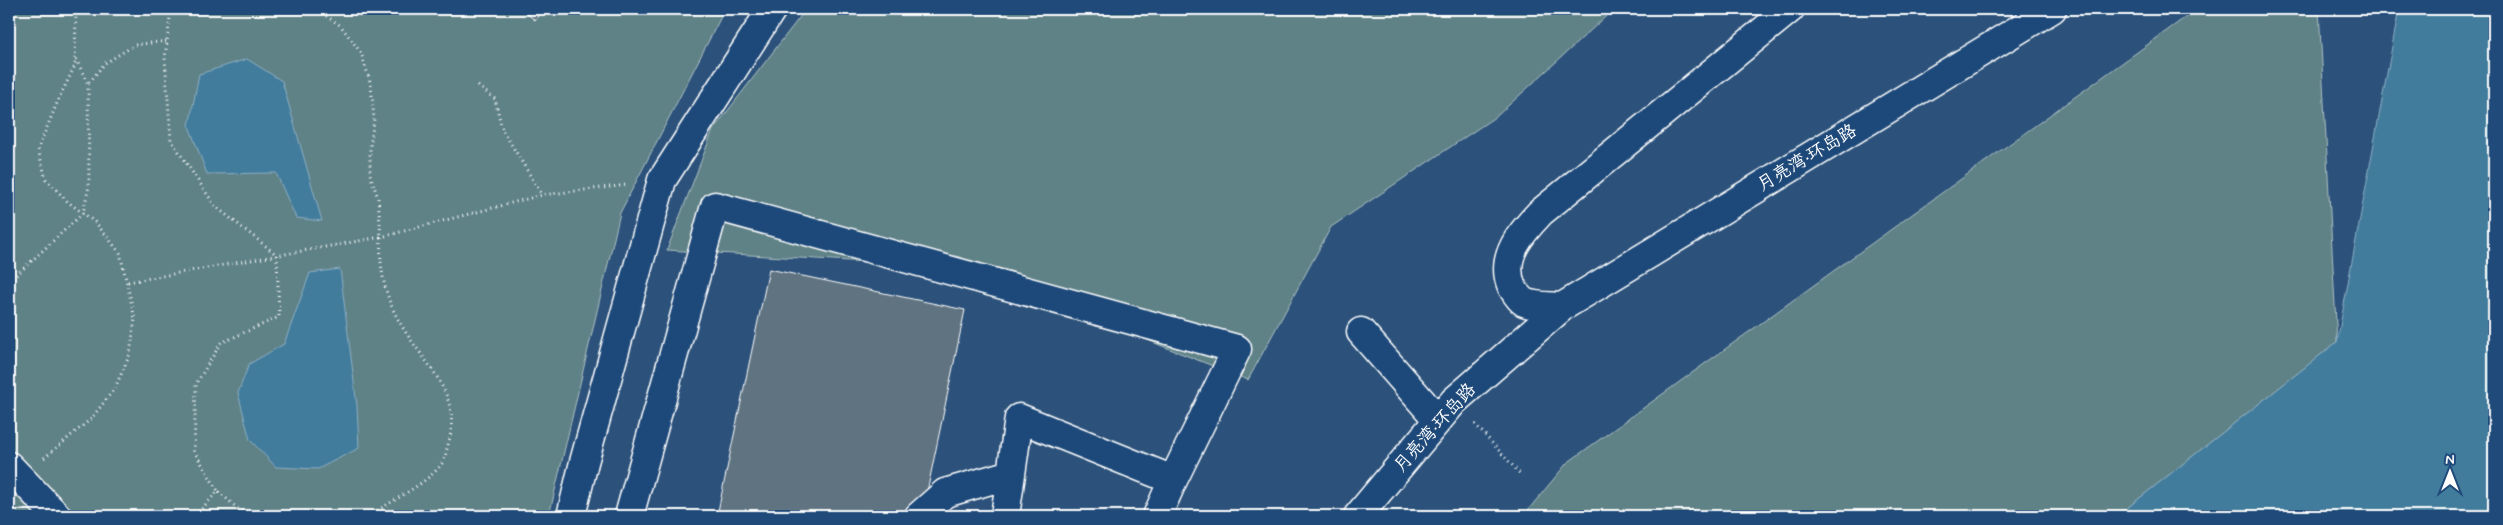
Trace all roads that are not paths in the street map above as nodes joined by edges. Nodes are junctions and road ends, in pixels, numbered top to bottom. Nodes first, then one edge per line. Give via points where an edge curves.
1 (772, 9) edge
2 (1790, 9) edge
3 (2052, 9) edge
4 (1562, 307) junction
5 (1361, 332) dead end
6 (1446, 411) junction
7 (14, 472) edge
8 (1011, 474) junction
9 (1173, 480) junction
10 (57, 516) edge
11 (572, 516) edge
12 (629, 516) edge
13 (919, 516) edge
14 (1005, 516) edge
15 (1157, 516) edge
16 (1358, 516) edge

1 - 11 street via 662,180
2 - 4 street via 1528,226 1510,255 1510,281 1524,302
3 - 4 street, 月亮湾·环岛路
4 - 6 street, 月亮湾·环岛路
5 - 6 street
6 - 16 street, 月亮湾·环岛路
7 - 10 street
8 - 9 street via 1019,418
8 - 13 street via 945,493
8 - 14 street
9 - 12 street via 1237,348 715,206
9 - 15 street

